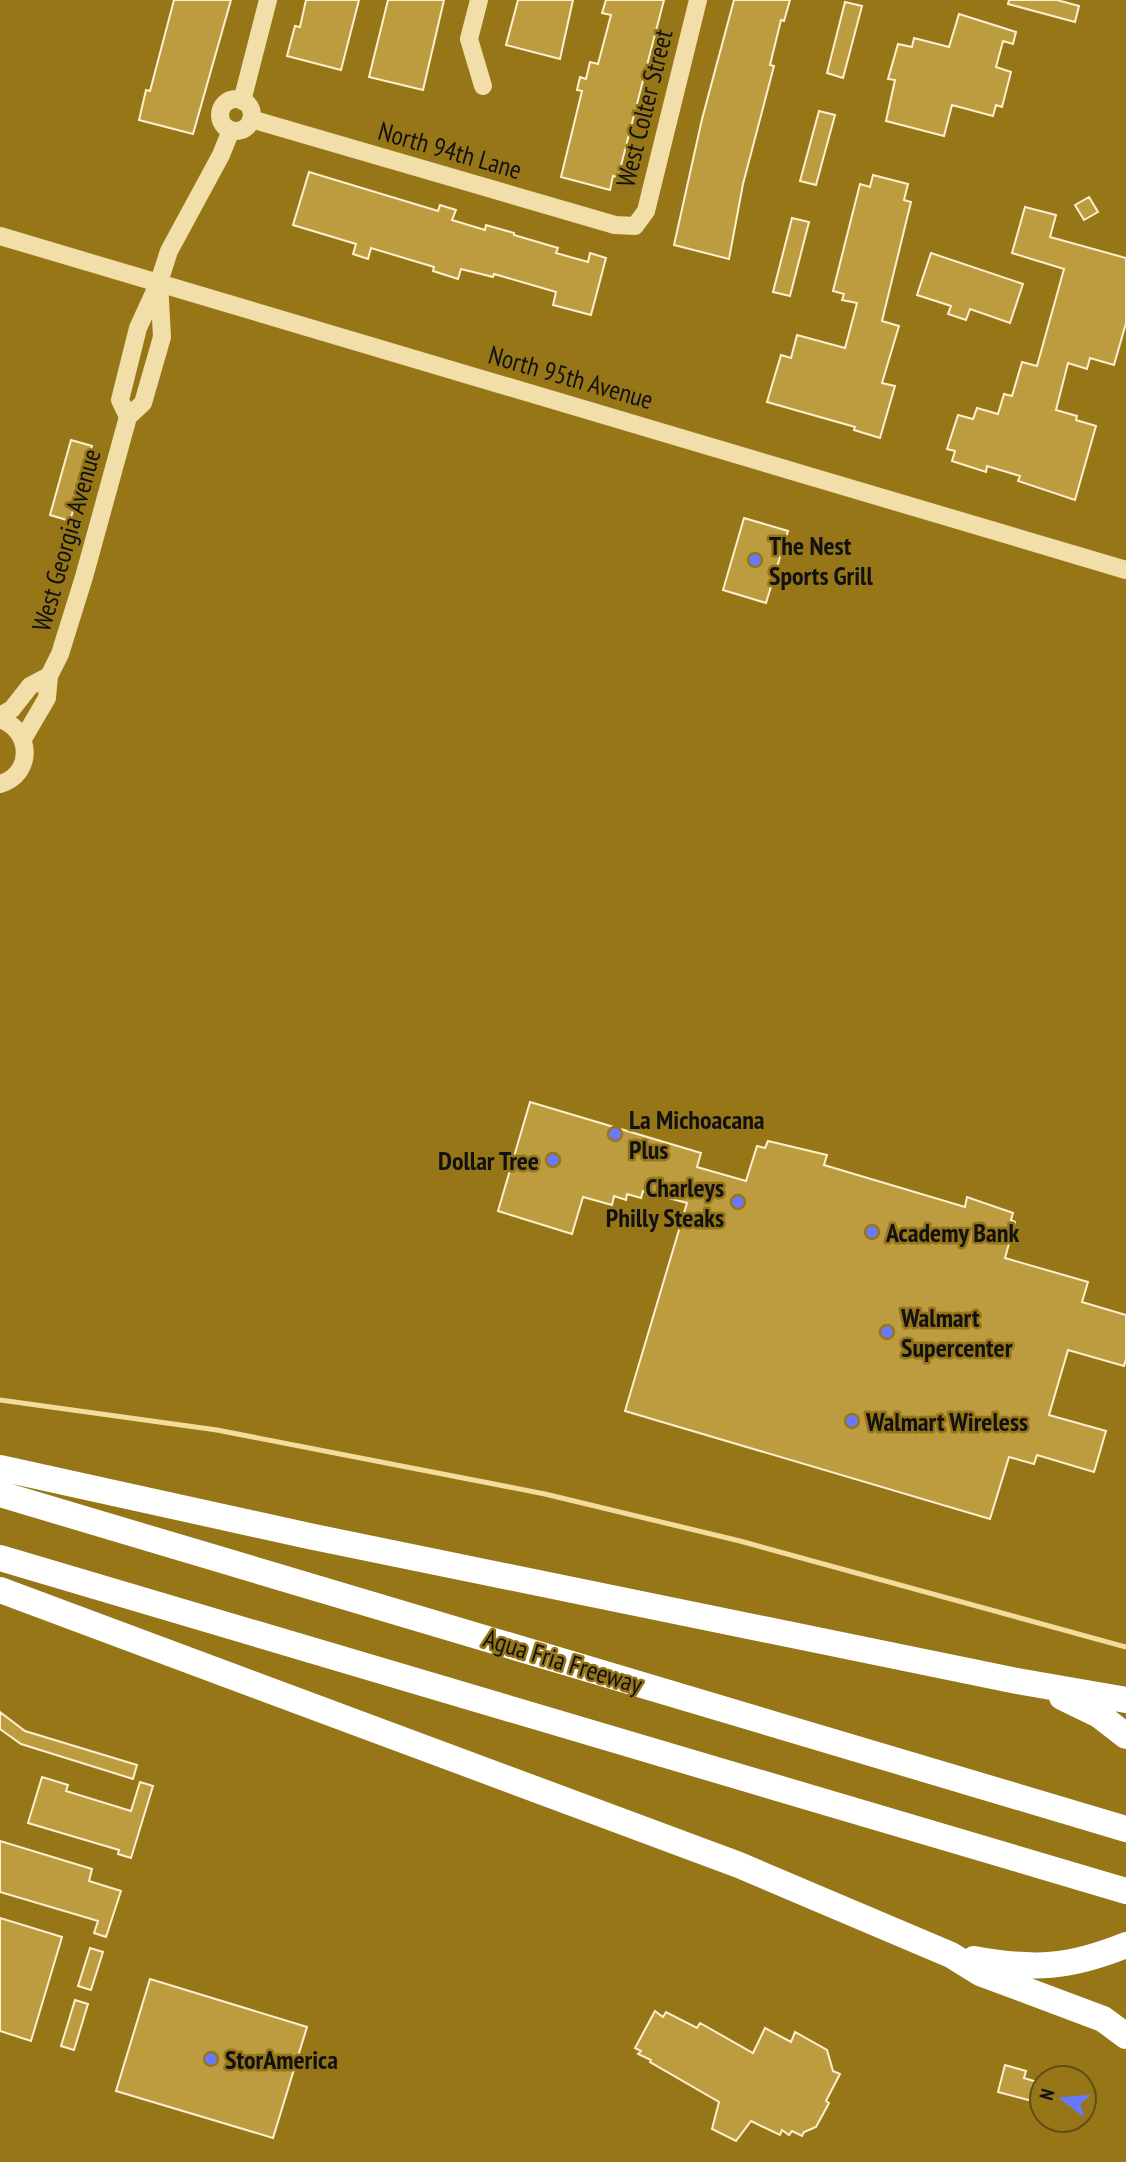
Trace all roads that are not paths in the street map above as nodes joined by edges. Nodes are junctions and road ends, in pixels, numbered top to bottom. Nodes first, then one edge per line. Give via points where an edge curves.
1 (268, 0) edge
2 (479, 0) edge
3 (698, 0) edge
4 (483, 86) dead end
5 (242, 101) junction
6 (251, 120) junction
7 (230, 130) junction
8 (635, 226) joint
9 (0, 236) edge
10 (159, 282) junction
11 (128, 417) junction
12 (1126, 570) edge
13 (49, 676) junction
14 (0, 718) edge
15 (23, 739) junction
16 (0, 784) edge
17 (0, 1468) edge
18 (0, 1494) edge
19 (0, 1558) edge
20 (0, 1590) edge
21 (1017, 1681) junction
22 (1126, 1700) edge
23 (1126, 1737) edge
24 (1126, 1829) edge
25 (1126, 1891) edge
26 (1126, 1945) edge
27 (951, 1955) junction
28 (1126, 2036) edge

1 - 5 street
2 - 4 street via 469,39
3 - 8 street, West Colter Street via 646,211
5 - 6 street via 251,111
5 - 7 street via 233,100 222,109 223,124
6 - 7 street via 243,129
6 - 8 street, North 94th Lane via 615,225
7 - 10 street, West Georgia Avenue via 169,251
9 - 10 street, North 95th Avenue
10 - 11 street, West Georgia Avenue via 138,328 120,400
10 - 11 street, West Georgia Avenue via 162,337 143,403
10 - 12 street, North 95th Avenue
11 - 13 street, West Georgia Avenue via 84,577
13 - 14 street, West Georgia Avenue via 30,686
13 - 15 street, West Georgia Avenue via 47,698
14 - 15 street
15 - 16 street via 26,749 20,769
17 - 21 highway
18 - 24 highway, Agua Fria Freeway
19 - 25 highway
20 - 27 highway via 717,1857
21 - 22 highway
21 - 23 highway via 1070,1700
26 - 27 highway via 1056,1966 1001,1964
27 - 28 highway via 980,1973 1103,2019

